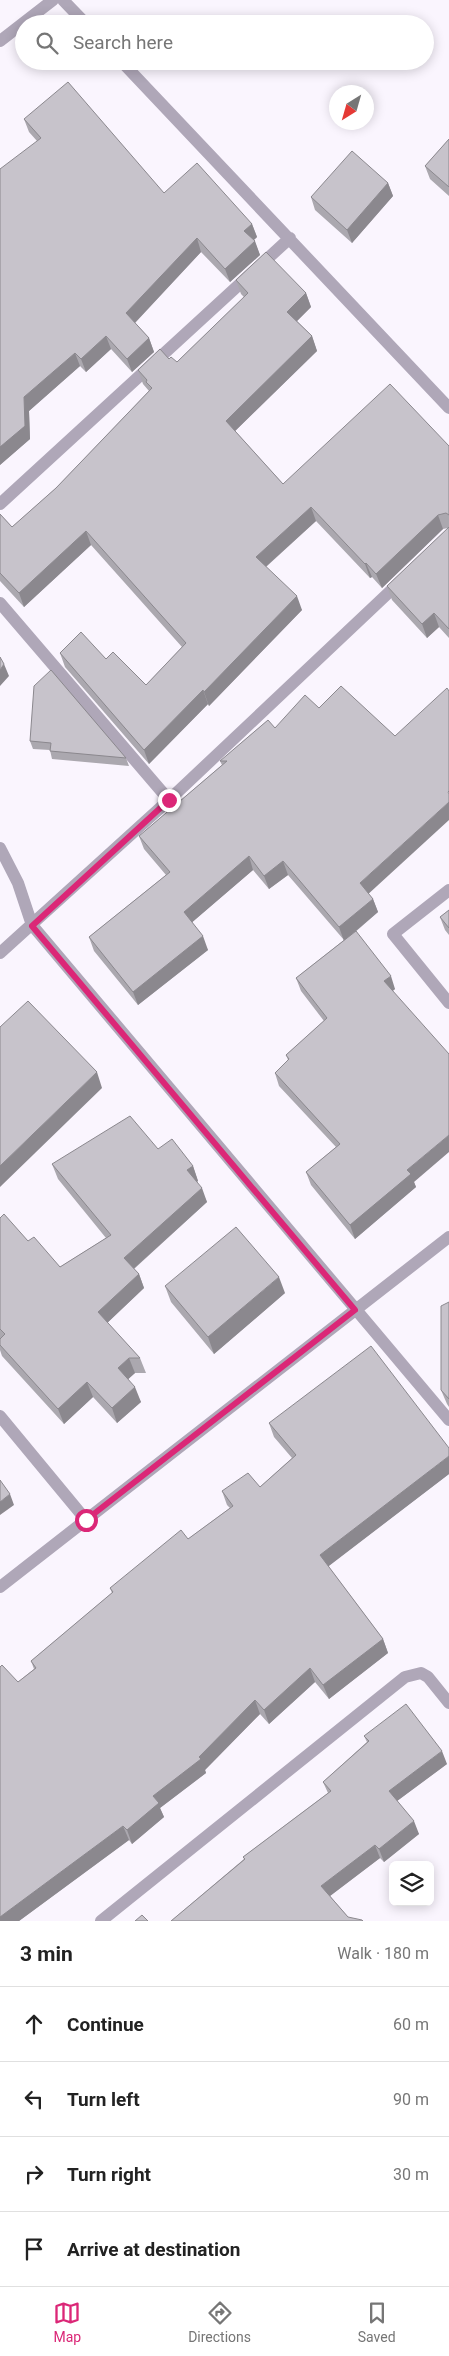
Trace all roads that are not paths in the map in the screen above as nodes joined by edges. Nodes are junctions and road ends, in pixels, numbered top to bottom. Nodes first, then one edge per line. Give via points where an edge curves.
1 (53, 0) edge
2 (63, 0) edge
3 (34, 15) edge
4 (77, 15) edge
5 (15, 29) edge
6 (0, 41) edge
7 (130, 70) edge
8 (290, 238) junction
9 (449, 408) edge
10 (0, 504) edge
11 (413, 569) edge
12 (0, 604) edge
13 (169, 800) junction
14 (0, 848) edge
15 (449, 890) edge
16 (32, 926) junction
17 (0, 953) edge
18 (449, 1003) edge
19 (449, 1237) edge
20 (355, 1310) junction
21 (0, 1416) edge
22 (449, 1420) edge
23 (86, 1520) junction
24 (0, 1587) edge
25 (449, 1703) edge
26 (101, 1921) edge

1 - 3 street
2 - 4 street
5 - 6 street
7 - 8 street
8 - 9 street
8 - 10 street
11 - 13 street
12 - 13 street
13 - 16 street
14 - 16 street via 18,883
15 - 18 street via 393,934
16 - 17 street
16 - 20 street
19 - 20 street
20 - 22 street
20 - 23 street
21 - 23 street
23 - 24 street
25 - 26 street via 428,1677 421,1673 405,1677

